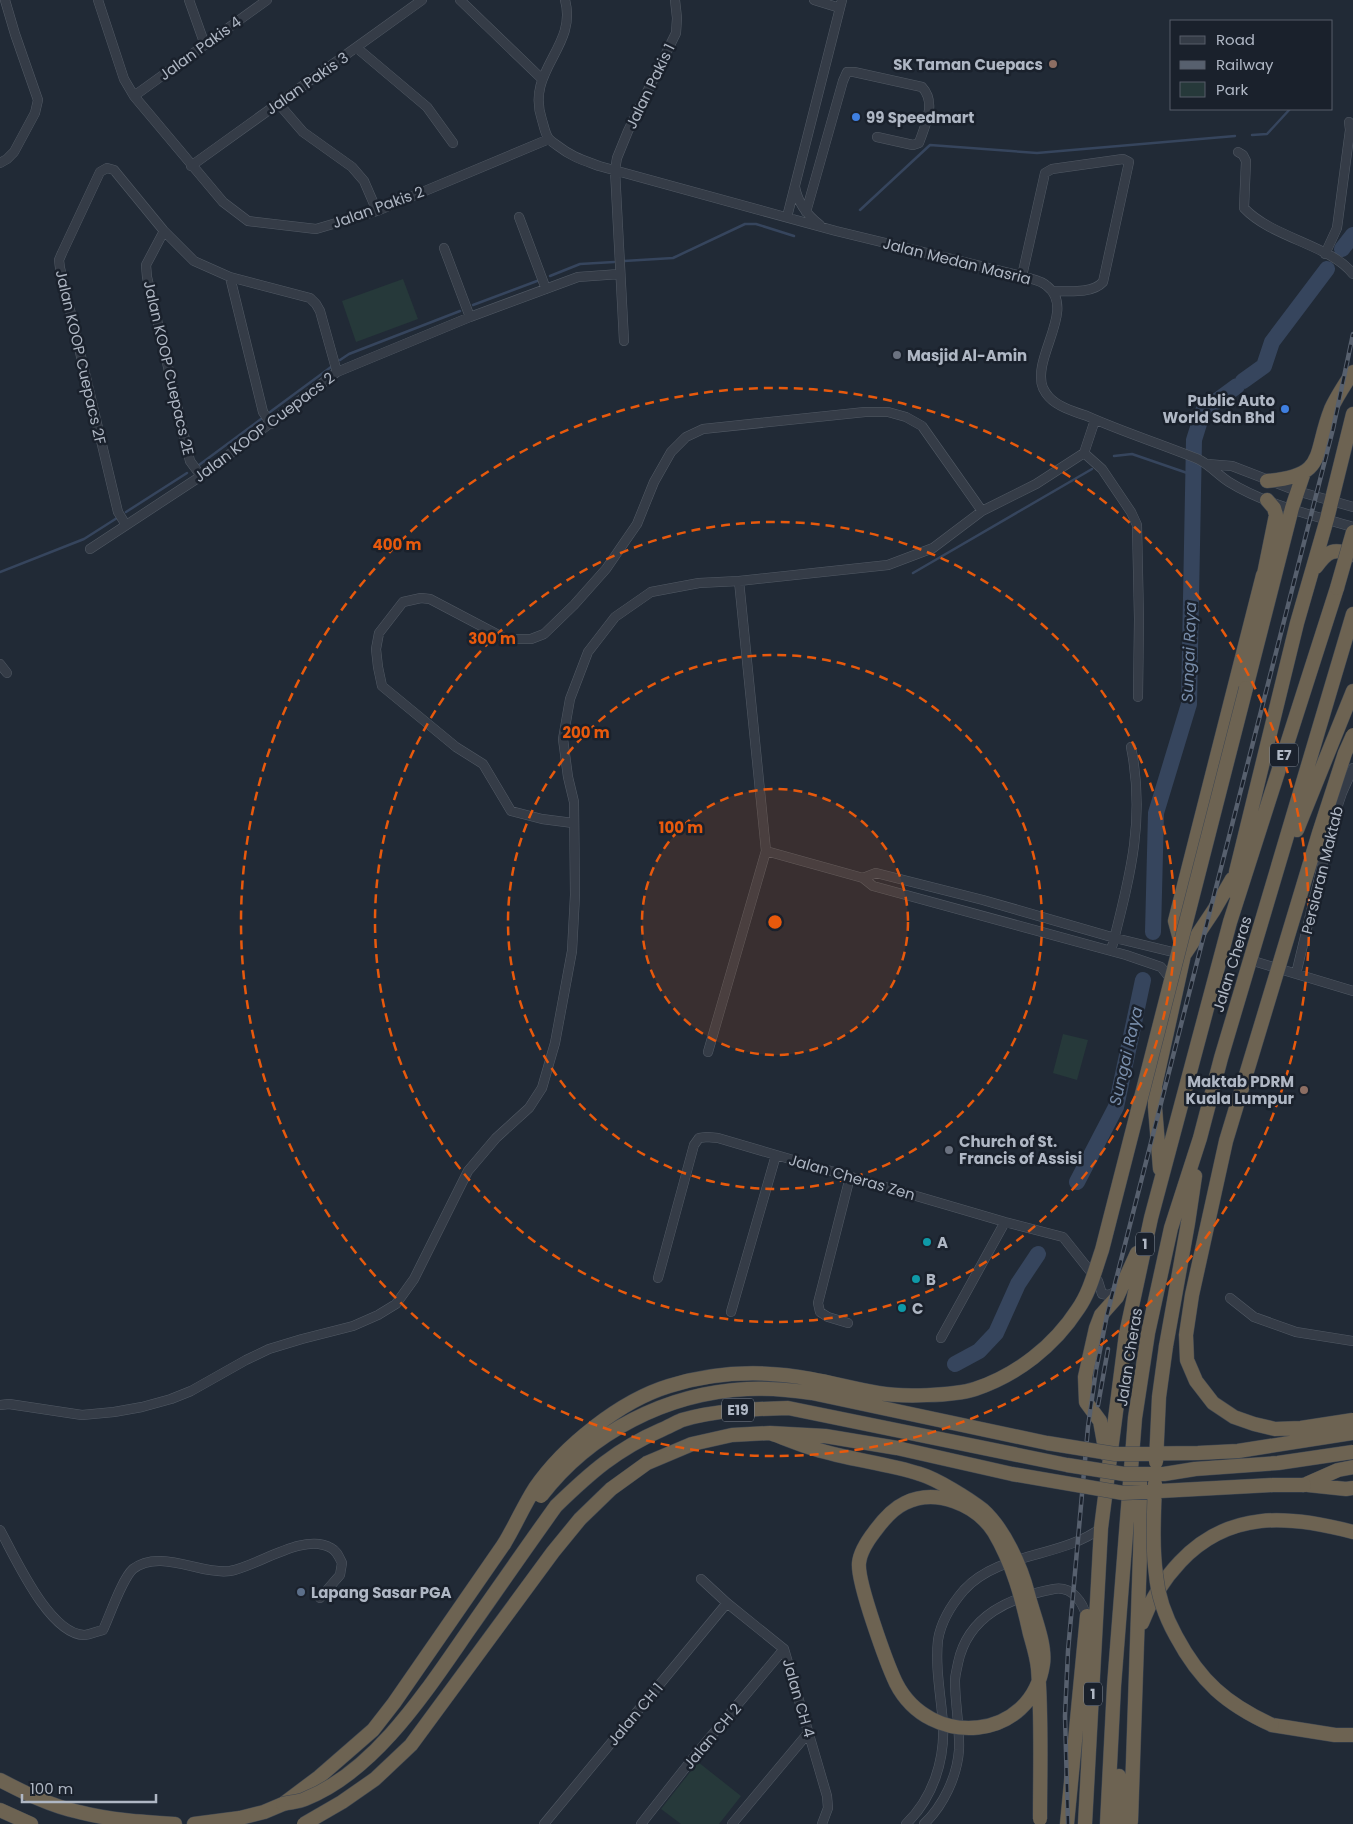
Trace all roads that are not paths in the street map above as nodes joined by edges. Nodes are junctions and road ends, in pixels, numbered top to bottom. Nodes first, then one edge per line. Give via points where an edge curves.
1 (5, 0) edge
2 (98, 0) edge
3 (189, 0) edge
4 (267, 0) edge
5 (422, 0) edge
6 (460, 0) edge
7 (566, 0) edge
8 (675, 0) edge
9 (814, 0) edge
10 (841, 4) edge
11 (205, 44) junction
12 (357, 48) junction
13 (542, 79) junction
14 (134, 96) junction
15 (278, 103) junction
16 (1349, 122) dead end
17 (877, 137) dead end
18 (549, 139) junction
19 (453, 143) dead end
20 (1238, 152) dead end
21 (0, 163) edge
22 (191, 166) junction
23 (615, 170) junction
24 (795, 187) junction
25 (376, 211) junction
26 (806, 212) junction
27 (519, 217) dead end
28 (787, 218) junction
29 (824, 228) junction
30 (164, 231) junction
31 (444, 248) dead end
32 (1325, 254) junction
33 (1338, 260) junction
34 (1353, 262) edge
35 (620, 274) junction
36 (1353, 274) edge
37 (1022, 276) junction
38 (230, 277) junction
39 (546, 288) junction
40 (1052, 291) junction
41 (470, 317) junction
42 (624, 342) dead end
43 (337, 372) junction
44 (1353, 372) edge
45 (1353, 414) edge
46 (1095, 420) junction
47 (271, 424) junction
48 (1084, 453) junction
49 (1207, 464) junction
50 (1304, 472) junction
51 (201, 476) junction
52 (1267, 481) junction
53 (1297, 492) junction
54 (1268, 500) junction
55 (1331, 501) junction
56 (1353, 507) edge
57 (1292, 508) junction
58 (982, 512) junction
59 (1327, 519) junction
60 (126, 525) junction
61 (1353, 527) edge
62 (1353, 532) edge
63 (90, 549) dead end
64 (1353, 555) edge
65 (1312, 574) junction
66 (1263, 575) junction
67 (739, 581) junction
68 (1353, 614) edge
69 (1256, 644) junction
70 (0, 664) edge
71 (7, 673) dead end
72 (1352, 694) edge
73 (1138, 697) dead end
74 (1353, 735) edge
75 (1131, 748) dead end
76 (1353, 768) edge
77 (573, 824) junction
78 (766, 851) junction
79 (1236, 872) junction
80 (863, 878) junction
81 (1265, 910) junction
82 (1230, 922) junction
83 (1115, 938) junction
84 (1111, 951) junction
85 (1184, 955) junction
86 (1250, 960) junction
87 (1296, 974) junction
88 (1178, 988) junction
89 (1353, 992) edge
90 (708, 1052) dead end
91 (1200, 1138) junction
92 (776, 1155) junction
93 (850, 1177) junction
94 (1161, 1178) junction
95 (1150, 1218) junction
96 (1005, 1222) junction
97 (658, 1278) dead end
98 (1098, 1281) junction
99 (1121, 1289) junction
100 (1230, 1298) dead end
101 (731, 1312) dead end
102 (848, 1323) dead end
103 (1096, 1328) junction
104 (941, 1338) dead end
105 (1353, 1341) edge
106 (0, 1405) edge
107 (1135, 1418) junction
108 (1353, 1420) edge
109 (770, 1433) junction
110 (1353, 1433) edge
111 (1353, 1452) edge
112 (1353, 1467) edge
113 (1109, 1472) junction
114 (1304, 1485) junction
115 (1353, 1488) edge
116 (1101, 1528) junction
117 (0, 1530) edge
118 (1353, 1532) edge
119 (504, 1544) junction
120 (1098, 1565) junction
121 (701, 1579) dead end
122 (320, 1598) dead end
123 (727, 1603) junction
124 (1087, 1618) junction
125 (1137, 1638) junction
126 (784, 1649) junction
127 (809, 1732) junction
128 (1353, 1735) edge
129 (1112, 1741) junction
130 (0, 1780) edge
131 (283, 1804) junction
132 (0, 1810) edge
133 (1040, 1822) edge
134 (1124, 1822) edge
135 (31, 1824) edge
136 (175, 1824) edge
137 (194, 1824) edge
138 (304, 1824) edge
139 (544, 1824) edge
140 (640, 1824) edge
141 (732, 1824) edge
142 (822, 1824) edge
143 (906, 1824) edge
144 (924, 1824) edge
145 (1067, 1824) edge
146 (1085, 1824) edge
147 (1107, 1824) edge

1 - 21 street via 38,100 35,113 14,152
2 - 14 street, Jalan Pakis 2 via 124,80
3 - 11 street
4 - 11 street, Jalan Pakis 4
5 - 12 street, Jalan Pakis 3
6 - 13 street
7 - 13 street via 567,28
8 - 23 street, Jalan Pakis 1 via 676,33 628,131
9 - 10 street
10 - 24 street
11 - 14 street, Jalan Pakis 4
12 - 15 street, Jalan Pakis 3
12 - 19 street via 427,107
13 - 18 street via 538,97
14 - 22 street, Jalan Pakis 2
15 - 22 street, Jalan Pakis 3
15 - 25 street via 303,132 352,167 364,181
16 - 32 street via 1338,228
17 - 26 street via 913,145 919,143 930,109 928,94 922,87 847,72
18 - 23 street, Jalan Medan Masria via 571,156
18 - 25 street, Jalan Pakis 2
20 - 32 street via 1246,161 1244,208 1280,233
22 - 25 street, Jalan Pakis 2 via 222,202 248,221 316,229
23 - 28 street, Jalan Medan Masria
23 - 35 street, Jalan Pakis 1
24 - 26 street
24 - 28 street
26 - 29 street
27 - 39 street
28 - 29 street, Jalan Medan Masria
29 - 37 street, Jalan Medan Masria
30 - 38 street via 194,261
30 - 51 street, Jalan KOOP Cuepacs 2E via 146,265 146,277 190,461
30 - 60 street, Jalan KOOP Cuepacs 2F via 114,170 107,168 100,172 59,260 118,512
31 - 41 street
32 - 33 street
33 - 34 street
33 - 36 street
35 - 39 street, Jalan KOOP Cuepacs 2 via 578,277
35 - 42 street, Jalan Pakis 1
37 - 40 street, Jalan Medan Masria via 1046,284
37 - 40 street via 1044,173 1052,169 1123,159 1129,162 1103,282 1092,289
38 - 43 street via 310,298 320,311
38 - 47 street via 263,412
39 - 41 street, Jalan KOOP Cuepacs 2
40 - 46 street via 1057,316 1042,365 1043,388 1049,398
41 - 43 street, Jalan KOOP Cuepacs 2
43 - 47 street, Jalan KOOP Cuepacs 2
44 - 50 highway via 1331,409 1319,454
45 - 55 highway
46 - 48 street
46 - 49 street
47 - 51 street, Jalan KOOP Cuepacs 2
48 - 58 street via 1036,484
48 - 73 street via 1102,469 1137,525
49 - 52 street via 1232,466
49 - 54 street via 1228,482
50 - 52 highway
50 - 53 highway
51 - 60 street, Jalan KOOP Cuepacs 2
52 - 53 street
53 - 55 street
53 - 57 highway
54 - 57 street
54 - 66 highway via 1276,515
55 - 56 street
55 - 59 highway
57 - 59 street
57 - 69 highway
58 - 67 street via 933,548 888,565
58 - 77 street via 922,426 906,417 888,412 865,412 703,429 686,436 671,452 654,482 637,524 606,569 544,634 531,639 506,639 430,599 403,602 379,633 376,649 382,686 456,747 483,764 511,811
59 - 61 street
59 - 65 highway
60 - 63 street, Jalan KOOP Cuepacs 2
62 - 82 highway, E7, bridge
64 - 65 highway via 1340,550 1331,552 1323,557
65 - 79 highway via 1296,623
66 - 69 highway
66 - 85 highway via 1175,921
67 - 77 street via 699,583 651,592 615,618 588,652 570,699 563,739 574,802
67 - 78 street
68 - 81 highway, E7
69 - 119 highway, bridge via 1117,1197 1089,1288 1064,1327 1038,1356 974,1390 942,1394 879,1393 778,1374 741,1373 668,1386 612,1414 588,1431 535,1488
70 - 71 street
72 - 81 highway
74 - 108 highway, bridge via 1322,824 1226,1141 1186,1336 1187,1360 1196,1381 1213,1403 1234,1417 1275,1429
75 - 83 street via 1138,799 1136,837
76 - 87 street, Persiaran Maktab via 1333,820
77 - 106 street via 575,895 572,951 555,1043 542,1088 529,1108 496,1138 468,1171 414,1279 396,1304 353,1326 269,1349 190,1391 142,1407 82,1415
78 - 80 street
78 - 90 street
79 - 82 highway
79 - 85 highway
80 - 83 street via 876,873
80 - 84 street via 872,886
81 - 86 highway, Jalan Cheras / 1
82 - 94 highway, Jalan Cheras / 1
83 - 84 street
83 - 85 street
84 - 88 street via 1161,967
85 - 88 highway
86 - 87 street
86 - 91 highway, Jalan Cheras / 1
87 - 89 street
88 - 94 highway via 1155,1086
91 - 107 highway, Jalan Cheras / 1 via 1171,1228 1148,1333
91 - 128 highway, bridge via 1159,1397 1154,1536 1156,1576 1164,1612 1199,1674 1246,1713 1272,1725 1335,1736
92 - 93 street, Jalan Cheras Zen
92 - 97 street, Jalan Cheras Zen via 718,1138 699,1138 694,1145
92 - 101 street
93 - 96 street, Jalan Cheras Zen
93 - 102 street via 818,1304 820,1312
94 - 95 highway, Jalan Cheras / 1
95 - 99 highway
95 - 113 highway, Jalan Cheras / 1 via 1126,1334
96 - 98 street, Jalan Cheras Zen via 1063,1237
96 - 104 street
98 - 99 street via 1106,1295
98 - 103 street via 1102,1305
99 - 103 highway via 1101,1315
100 - 105 street via 1254,1317 1296,1332
103 - 113 highway via 1085,1377 1086,1402 1100,1421
107 - 125 highway via 1141,1525
107 - 129 highway, Jalan Cheras / 1
109 - 114 highway, E19, bridge via 825,1436 896,1448 1012,1474 1123,1493
109 - 133 highway, bridge via 816,1449 923,1475 984,1511 997,1528 1013,1552 1026,1585 1044,1660 1040,1681 1036,1689 1032,1697 996,1725 968,1728 950,1725 916,1711 897,1684 861,1584 859,1564 864,1549 885,1517 904,1503 924,1497 954,1500 979,1514 993,1531 1016,1577 1038,1666 1038,1684 1039,1692 1040,1710
109 - 138 highway, E19, bridge via 692,1444 647,1463 611,1489 553,1552 411,1745 375,1779
110 - 119 highway, bridge via 1238,1451 1116,1454 812,1393 747,1389 707,1394 638,1416 600,1438 551,1484
111 - 131 highway, E19, bridge via 1164,1474 1124,1474 788,1408 714,1413 681,1421 613,1455 582,1480 556,1506 418,1702 388,1738 349,1773 326,1788 304,1800
112 - 114 highway, E19
113 - 116 highway, Jalan Cheras / 1
114 - 115 highway
116 - 120 highway, Jalan Cheras / 1
116 - 143 street via 1073,1543 980,1577 954,1602 938,1640 943,1725 938,1774 914,1817
117 - 122 street via 43,1605 56,1621 72,1632 84,1635 102,1630 133,1570 146,1563 165,1560 228,1571 290,1548 324,1545 332,1548 342,1563 340,1575
118 - 125 highway via 1330,1526 1273,1520 1246,1522 1222,1530 1200,1543 1160,1584 1148,1605
119 - 131 highway via 373,1730
120 - 124 highway via 1089,1593
120 - 146 highway, Jalan Cheras / 1
121 - 123 street, Jalan CH 4
123 - 126 street, Jalan CH 4
123 - 139 street, Jalan CH 1
124 - 144 street via 1085,1609 1074,1594 1061,1588 1004,1604 983,1618 966,1638 955,1679 959,1750 946,1795
124 - 145 highway
125 - 134 highway
126 - 127 street, Jalan CH 4
126 - 140 street, Jalan CH 2
127 - 141 street
127 - 142 street, Jalan CH 4 via 827,1796 828,1808
129 - 134 highway via 1119,1770
129 - 147 highway, Jalan Cheras / 1
130 - 136 highway via 31,1796 78,1812 126,1821
131 - 137 highway, E19 via 240,1818
132 - 135 highway

